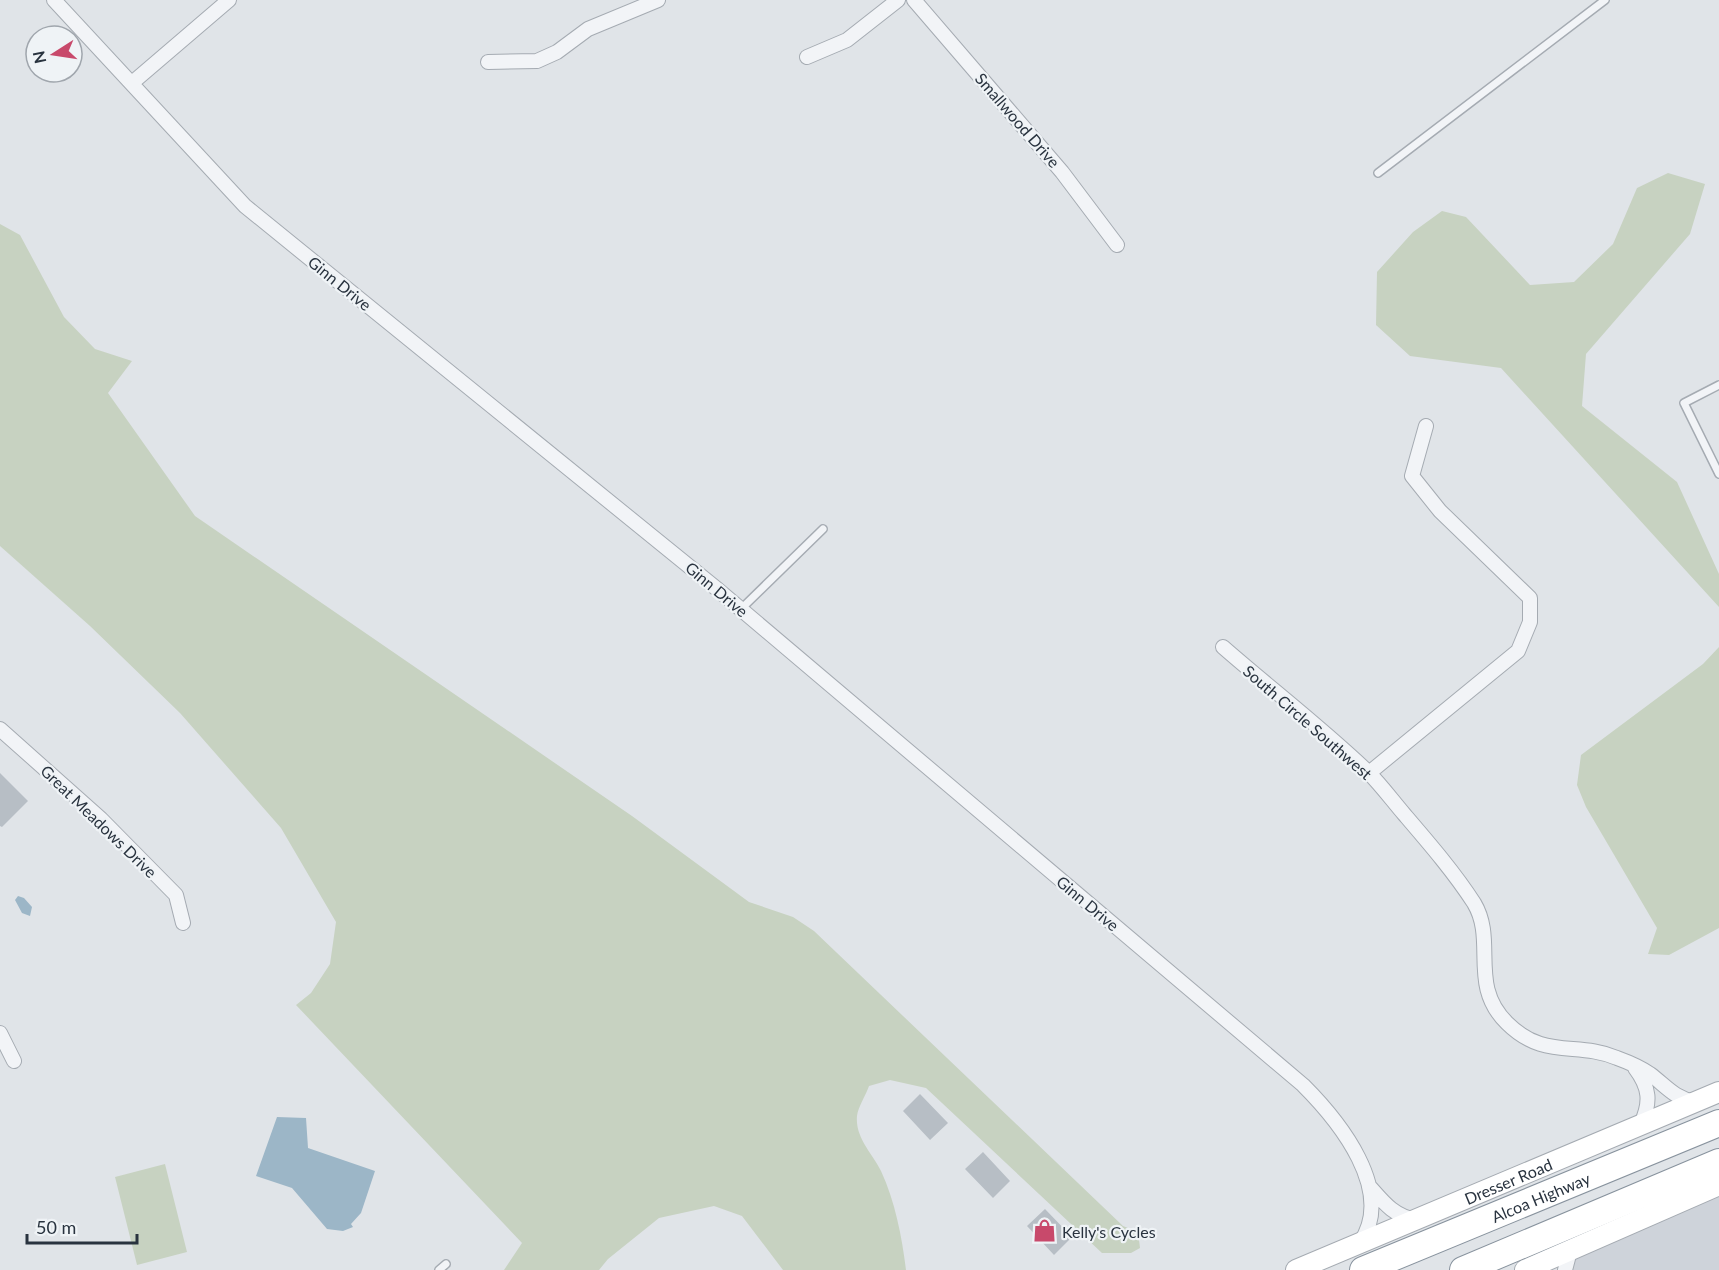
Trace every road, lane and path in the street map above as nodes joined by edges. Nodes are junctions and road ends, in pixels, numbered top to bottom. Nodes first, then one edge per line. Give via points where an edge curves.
1 (54, 0) edge
2 (228, 0) edge
3 (658, 0) edge
4 (898, 0) edge
5 (914, 0) edge
6 (1605, 0) edge
7 (807, 57) dead end
8 (488, 62) dead end
9 (132, 83) junction
10 (1378, 173) dead end
11 (1117, 245) dead end
12 (1719, 385) edge
13 (1426, 426) dead end
14 (1719, 474) edge
15 (823, 529) dead end
16 (741, 609) junction
17 (1223, 647) dead end
18 (0, 729) edge
19 (1369, 773) junction
20 (183, 923) dead end
21 (0, 1033) edge
22 (14, 1061) dead end
23 (1632, 1064) junction
24 (1719, 1092) edge
25 (1695, 1102) junction
26 (1719, 1123) edge
27 (1641, 1124) junction
28 (1719, 1162) edge
29 (1369, 1185) junction
30 (1719, 1185) edge
31 (1417, 1220) junction
32 (1360, 1243) junction
33 (1567, 1261) edge
34 (446, 1264) dead end
35 (440, 1270) edge
36 (1296, 1270) edge
37 (1363, 1270) edge
38 (1463, 1270) edge
39 (1525, 1270) edge

1 - 9 street, Ginn Drive
2 - 9 street
3 - 8 street via 588,29 557,52 537,61
4 - 7 street via 847,40
5 - 11 street, Smallwood Drive via 1062,172
6 - 10 lane
9 - 16 street, Ginn Drive via 245,206
12 - 14 lane via 1684,403
13 - 19 street via 1412,476 1440,511 1530,598 1530,622 1518,651
15 - 16 lane
16 - 29 street, Ginn Drive via 1303,1085 1340,1127
17 - 19 street, South Circle Southwest
18 - 20 street, Great Meadows Drive via 101,819 176,895
19 - 23 street, South Circle Southwest via 1474,904 1481,918 1483,973 1497,1012 1525,1037 1546,1047 1606,1054
21 - 22 street
23 - 25 street, South Circle Southwest via 1672,1095
23 - 27 street via 1648,1091 1648,1106
24 - 25 street, Dresser Road
25 - 27 street, Dresser Road
26 - 37 highway, Alcoa Highway
27 - 31 street, Dresser Road
28 - 38 highway
29 - 31 street, Ginn Drive via 1387,1208
29 - 32 street, Ginn Drive via 1370,1226
30 - 33 street
31 - 32 street, Dresser Road
32 - 36 street, Dresser Road
33 - 39 street
34 - 35 lane

